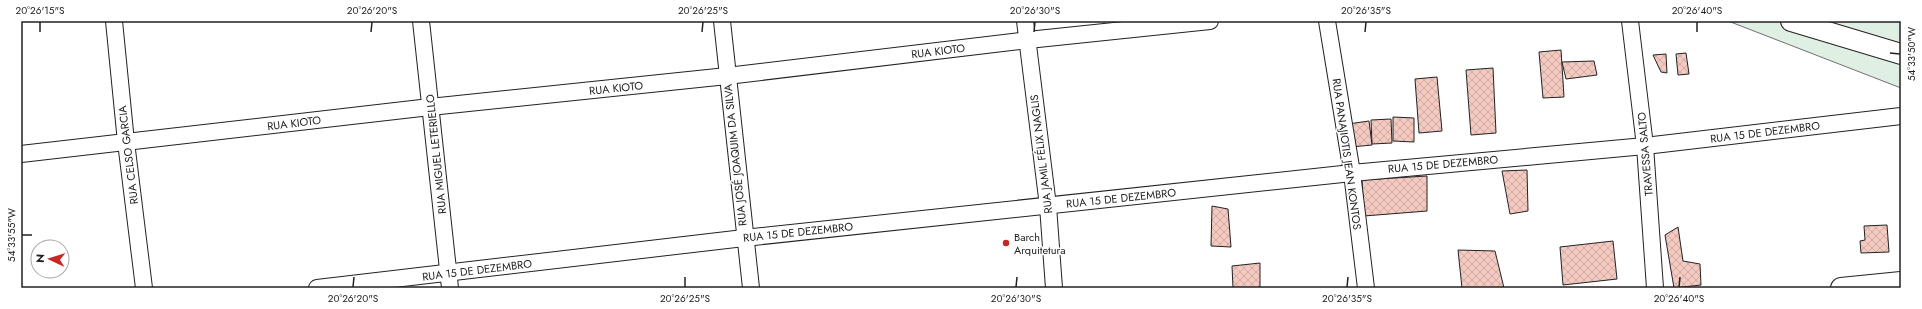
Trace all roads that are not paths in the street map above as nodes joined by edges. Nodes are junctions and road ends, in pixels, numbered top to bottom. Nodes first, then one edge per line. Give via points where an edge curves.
1 (114, 21) edge
2 (421, 21) edge
3 (722, 21) edge
4 (1025, 21) edge
5 (1210, 21) edge
6 (1327, 21) edge
7 (1630, 21) edge
8 (1791, 21) edge
9 (1028, 40) junction
10 (1901, 54) edge
11 (727, 76) junction
12 (430, 107) junction
13 (1901, 116) edge
14 (126, 142) junction
15 (1645, 146) junction
16 (21, 154) edge
17 (1352, 173) junction
18 (1048, 206) junction
19 (744, 238) junction
20 (450, 280) edge
21 (1901, 282) edge
22 (144, 288) edge
23 (317, 288) edge
24 (751, 288) edge
25 (1054, 288) edge
26 (1366, 288) edge
27 (1655, 288) edge
28 (1841, 288) edge

1 - 14 street, RUA CELSO GARCIA
2 - 12 street, RUA MIGUEL LETERIELLO
3 - 11 street, RUA JOSÉ JOAQUIM DA SILVA
4 - 9 street, RUA JAMIL FÉLIX NAGLIS
5 - 9 street, RUA KIOTO
6 - 17 street, RUA PANAJIOTIS JEAN KONTOS
7 - 15 street, TRAVESSA SALTO
8 - 10 main road
9 - 11 street, RUA KIOTO
9 - 18 street, RUA JAMIL FÉLIX NAGLIS
11 - 12 street, RUA KIOTO
11 - 19 street, RUA JOSÉ JOAQUIM DA SILVA
12 - 14 street, RUA KIOTO
12 - 20 street, RUA MIGUEL LETERIELLO
13 - 15 street, RUA 15 DE DEZEMBRO
14 - 16 street, RUA KIOTO
14 - 22 street, RUA CELSO GARCIA
15 - 17 street, RUA 15 DE DEZEMBRO
15 - 27 street, TRAVESSA SALTO
17 - 18 street, RUA 15 DE DEZEMBRO
17 - 26 street, RUA PANAJIOTIS JEAN KONTOS
18 - 19 street, RUA 15 DE DEZEMBRO
18 - 25 street, RUA JAMIL FÉLIX NAGLIS
19 - 20 street, RUA 15 DE DEZEMBRO
19 - 24 street, RUA JOSÉ JOAQUIM DA SILVA
20 - 23 street, RUA 15 DE DEZEMBRO
21 - 28 main road

